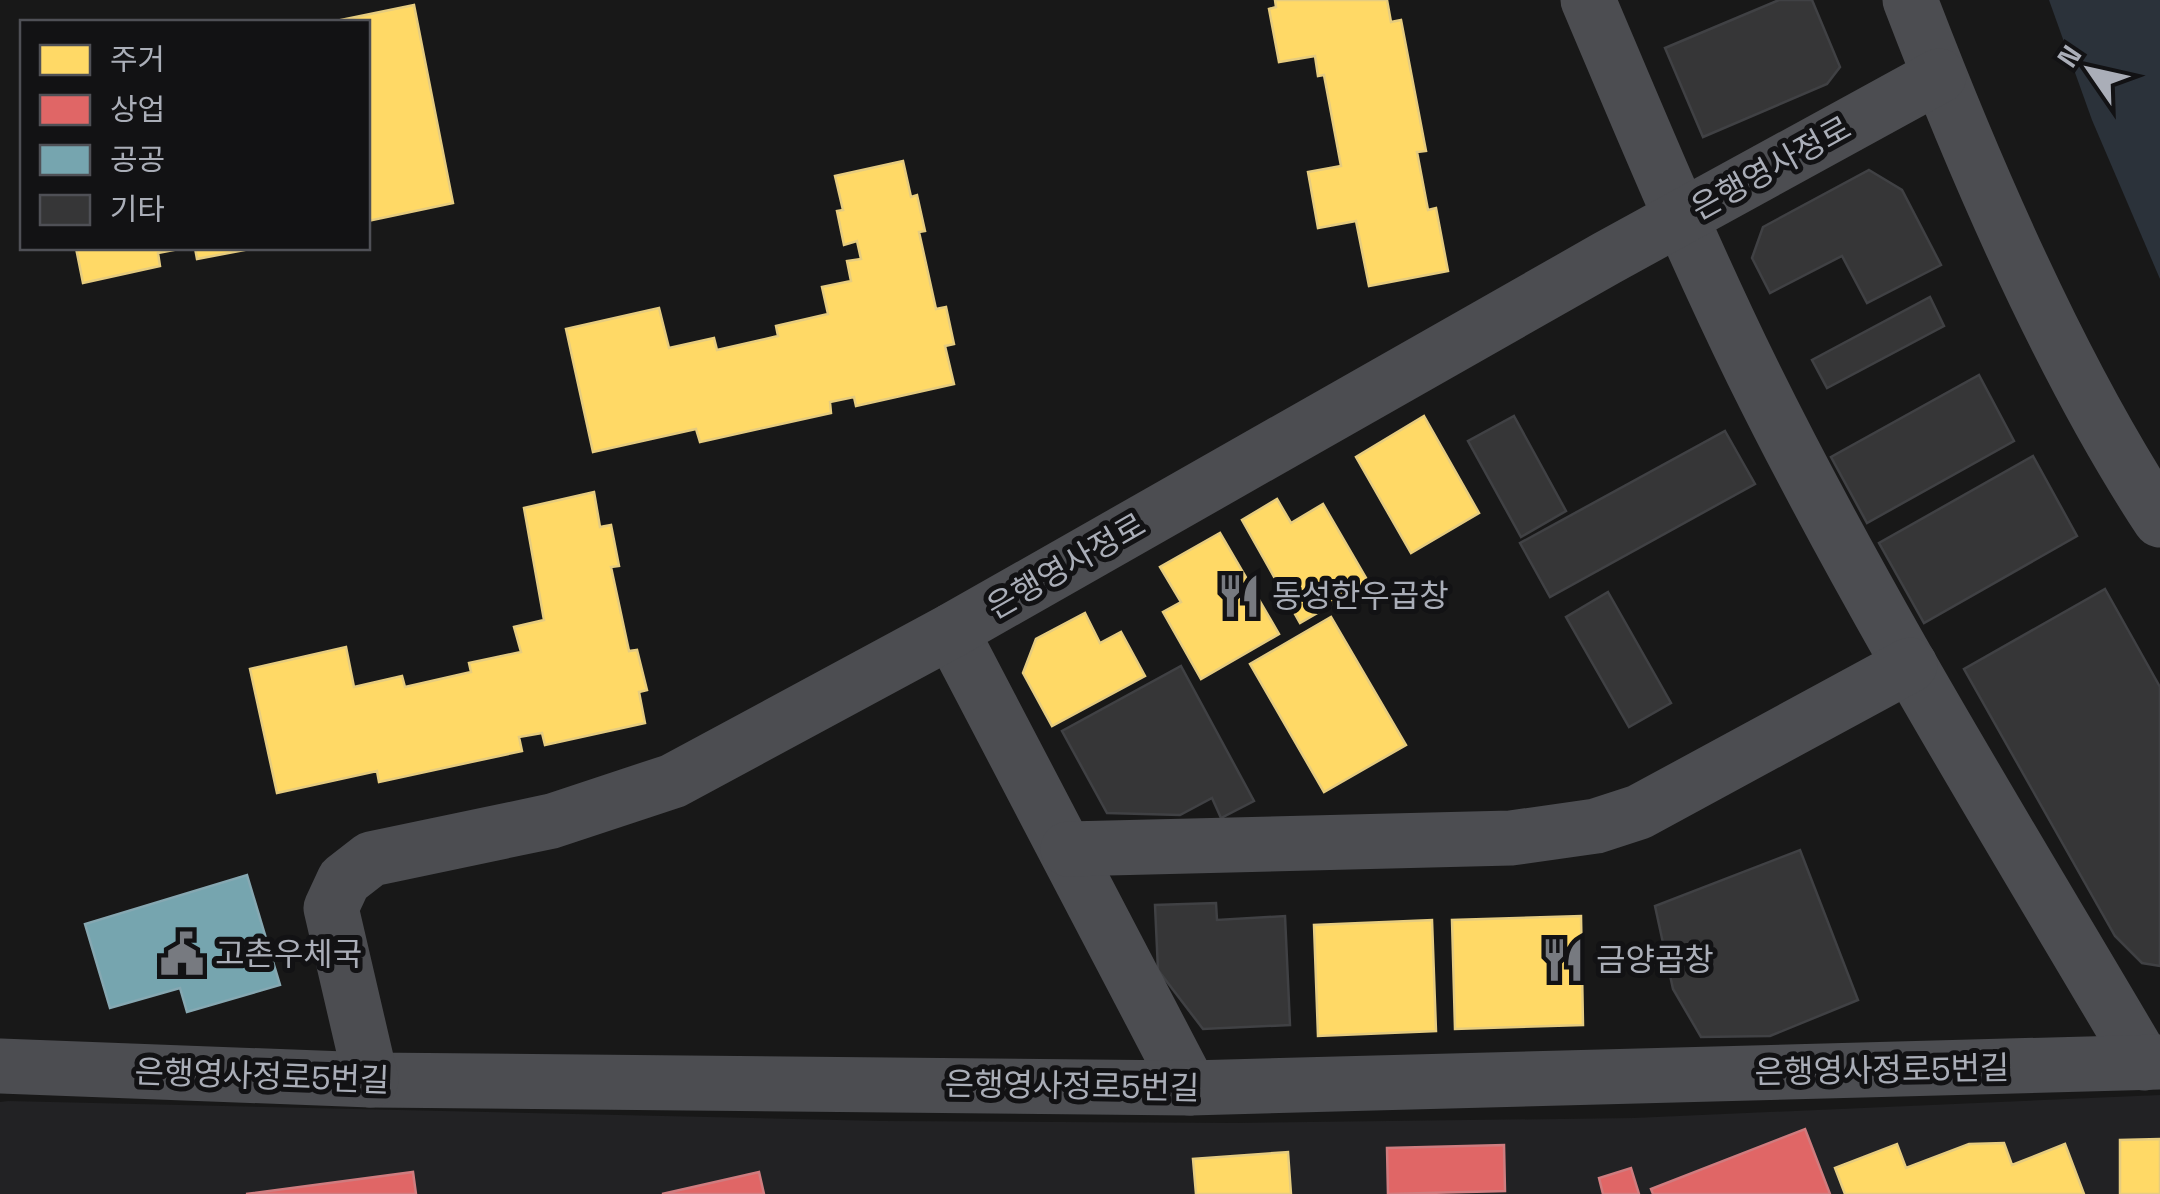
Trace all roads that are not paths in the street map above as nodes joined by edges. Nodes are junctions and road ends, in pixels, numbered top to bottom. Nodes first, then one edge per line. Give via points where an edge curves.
1 (1588, 0) edge
2 (1910, 0) edge
3 (1939, 76) junction
4 (1681, 218) junction
5 (2160, 520) edge
6 (951, 631) junction
7 (1910, 664) junction
8 (1068, 849) junction
9 (2152, 1063) edge
10 (0, 1066) edge
11 (370, 1080) junction
12 (1190, 1088) junction

1 - 4 street, 은행영사정로5번길
2 - 3 street
3 - 4 street, 은행영사정로
3 - 5 street via 2076,372
4 - 6 street, 은행영사정로
4 - 7 street, 은행영사정로5번길 via 1752,372
6 - 8 street
6 - 11 street, 은행영사정로 via 635,797 552,822 371,859 344,880 331,908
7 - 8 street via 1638,812 1596,826 1511,838
7 - 9 street, 은행영사정로5번길
8 - 12 street
9 - 12 street, 은행영사정로5번길
10 - 11 street, 은행영사정로5번길
11 - 12 street, 은행영사정로5번길

